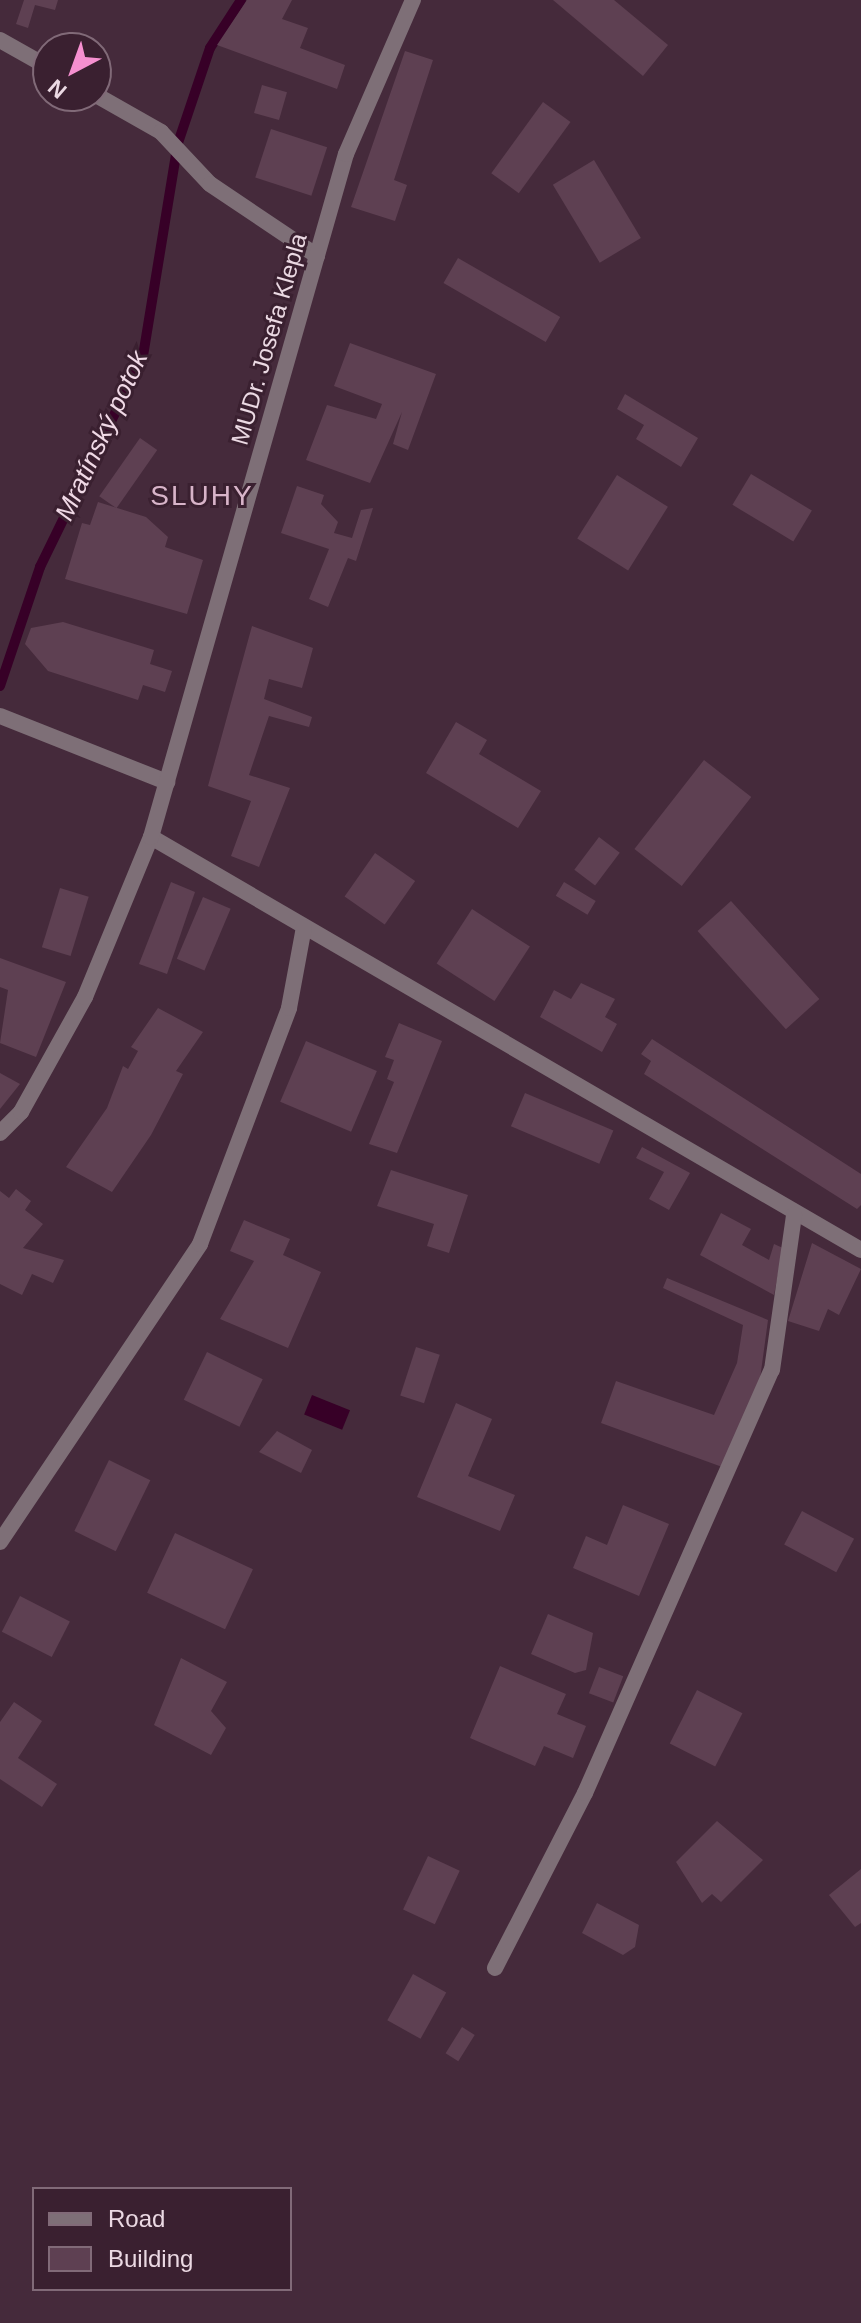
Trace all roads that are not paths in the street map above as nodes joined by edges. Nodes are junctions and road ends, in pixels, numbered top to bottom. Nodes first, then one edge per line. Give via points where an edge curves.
1 (413, 0) edge
2 (0, 40) edge
3 (32, 58) edge
4 (112, 104) edge
5 (317, 256) junction
6 (0, 716) edge
7 (167, 782) junction
8 (151, 837) junction
9 (304, 927) junction
10 (0, 1133) edge
11 (794, 1215) junction
12 (861, 1250) edge
13 (0, 1542) edge
14 (495, 1968) dead end

1 - 5 street, MUDr. Josefa Klepla via 346,154
2 - 3 street
4 - 5 street via 161,132 210,184
5 - 7 street, MUDr. Josefa Klepla
6 - 7 street
7 - 8 street, MUDr. Josefa Klepla
8 - 9 street
8 - 10 street, MUDr. Josefa Klepla via 85,997 21,1112
9 - 11 street
9 - 13 street via 289,1008 200,1244
11 - 12 street
11 - 14 street via 772,1370 585,1793

